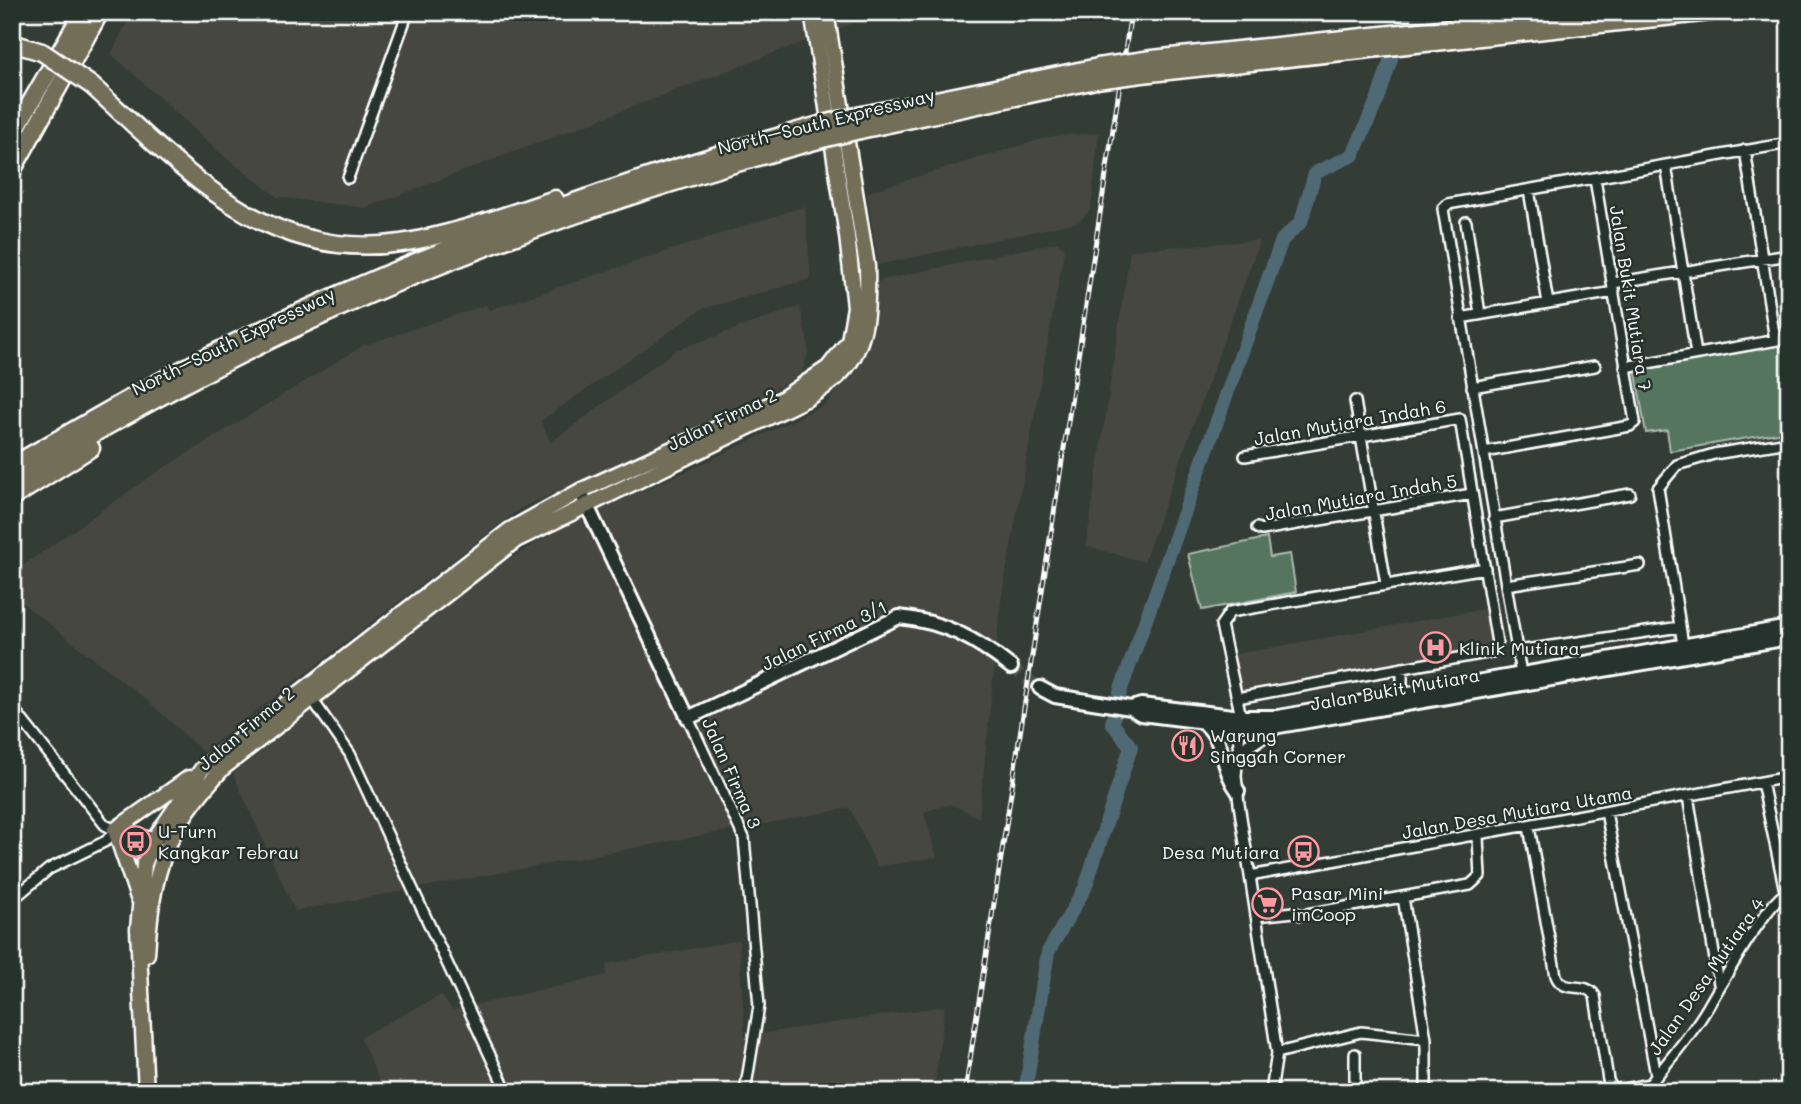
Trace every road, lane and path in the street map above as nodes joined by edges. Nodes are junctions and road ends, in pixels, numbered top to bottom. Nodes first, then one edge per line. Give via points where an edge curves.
1 (83, 12) edge
2 (100, 12) edge
3 (408, 12) edge
4 (812, 12) edge
5 (826, 12) edge
6 (1602, 12) edge
7 (1711, 12) edge
8 (1412, 37) junction
9 (12, 43) edge
10 (820, 132) junction
11 (12, 135) edge
12 (1789, 143) edge
13 (1745, 150) junction
14 (1667, 165) junction
15 (678, 168) junction
16 (12, 171) edge
17 (348, 178) dead end
18 (1595, 178) junction
19 (1529, 190) junction
20 (1466, 222) dead end
21 (1789, 255) edge
22 (1760, 259) junction
23 (1682, 272) junction
24 (1614, 288) junction
25 (1548, 303) junction
26 (1480, 314) junction
27 (1460, 318) junction
28 (1789, 338) edge
29 (1774, 340) junction
30 (1696, 354) junction
31 (1595, 366) dead end
32 (1625, 367) junction
33 (1472, 387) junction
34 (1354, 401) dead end
35 (141, 408) junction
36 (1361, 438) junction
37 (1789, 442) edge
38 (1484, 452) junction
39 (1245, 456) dead end
40 (12, 466) edge
41 (12, 481) edge
42 (580, 491) junction
43 (1472, 494) junction
44 (1630, 494) dead end
45 (12, 498) edge
46 (587, 505) junction
47 (1373, 510) junction
48 (1494, 518) junction
49 (1257, 527) dead end
50 (1640, 565) dead end
51 (1485, 568) junction
52 (1386, 584) junction
53 (1506, 585) junction
54 (1680, 627) junction
55 (1789, 627) edge
56 (1789, 638) edge
57 (1684, 650) junction
58 (1518, 651) junction
59 (1012, 667) tunnel mouth
60 (1403, 674) junction
61 (1521, 674) junction
62 (1546, 681) junction
63 (1040, 688) tunnel mouth
64 (1500, 689) junction
65 (1428, 691) junction
66 (308, 694) junction
67 (1237, 698) junction
68 (1384, 698) junction
69 (12, 707) edge
70 (1131, 708) junction
71 (688, 718) junction
72 (1203, 722) junction
73 (1241, 722) junction
74 (1275, 727) junction
75 (1237, 761) junction
76 (202, 769) junction
77 (1789, 777) edge
78 (1762, 782) junction
79 (1238, 791) junction
80 (1688, 796) junction
81 (1606, 812) junction
82 (1529, 827) junction
83 (115, 830) junction
84 (1478, 836) junction
85 (162, 839) junction
86 (1250, 876) junction
87 (1787, 891) edge
88 (1403, 897) junction
89 (12, 900) edge
90 (139, 901) junction
91 (1258, 916) junction
92 (1719, 984) junction
93 (144, 1018) junction
94 (1426, 1040) junction
95 (1277, 1053) junction
96 (1355, 1054) dead end
97 (1656, 1075) junction
98 (146, 1092) edge
99 (507, 1092) edge
100 (745, 1092) edge
101 (1270, 1092) edge
102 (1354, 1092) edge
103 (1426, 1092) edge

1 - 11 highway
2 - 16 highway
3 - 17 street
4 - 42 main road, Jalan Firma 2 via 855,307 849,341 828,368 782,399
5 - 46 main road, Jalan Firma 2 via 867,266 868,304 858,347 841,373 806,399
6 - 8 highway, North–South Expressway
7 - 8 highway, North–South Expressway
8 - 10 highway, North–South Expressway, bridge via 1097,74
9 - 15 highway, bridge via 41,52 92,85 228,204 286,232 335,243 402,243 657,166
10 - 15 highway, North–South Expressway
10 - 35 highway, North–South Expressway via 471,255 291,330
12 - 13 street
13 - 14 street
13 - 22 street
14 - 18 street
14 - 23 street
15 - 40 highway, North–South Expressway via 374,280 205,358
18 - 19 street
18 - 24 street, Jalan Bukit Mutiara 7
19 - 25 street
19 - 27 street via 1448,204 1443,209
20 - 26 street
21 - 22 street
22 - 23 street
22 - 29 street
23 - 24 street
23 - 30 street
24 - 25 street
24 - 32 street, Jalan Bukit Mutiara 7
25 - 26 street
26 - 27 street
27 - 33 street
28 - 29 street
29 - 30 street
30 - 32 street
31 - 33 street
32 - 38 street, Jalan Bukit Mutiara 7 via 1635,422 1630,426
33 - 38 street
34 - 36 street
35 - 41 highway, North–South Expressway
35 - 45 highway via 135,420
36 - 39 street, Jalan Mutiara Indah 6
36 - 43 street, Jalan Mutiara Indah 6 via 1460,419
36 - 47 street
37 - 54 street via 1677,465 1658,488
38 - 48 street
42 - 46 street, Jalan Firma 3
42 - 66 main road, Jalan Firma 2 via 510,530
43 - 47 street, Jalan Mutiara Indah 5
43 - 51 street
44 - 48 street
46 - 66 main road, Jalan Firma 2 via 516,540
46 - 71 street, Jalan Firma 3
47 - 49 street, Jalan Mutiara Indah 5 via 1262,530
47 - 52 street
48 - 53 street
50 - 53 street
51 - 52 street
51 - 60 street via 1496,649
52 - 67 street via 1230,612 1221,625
53 - 58 street
54 - 57 street
54 - 58 street
55 - 57 street, Jalan Bukit Mutiara
56 - 57 street, Jalan Bukit Mutiara
57 - 61 street, Jalan Bukit Mutiara
57 - 62 street, Jalan Bukit Mutiara
58 - 61 street
59 - 71 street, Jalan Firma 3/1 via 977,640 899,617
60 - 65 street via 1415,688
60 - 67 street
60 - 68 street via 1398,691
61 - 62 street
61 - 64 street
61 - 65 street, Jalan Bukit Mutiara
62 - 64 street, Jalan Bukit Mutiara
63 - 70 street via 1055,696
64 - 74 street, Jalan Bukit Mutiara
65 - 68 street, Jalan Bukit Mutiara
66 - 76 main road, Jalan Firma 2
66 - 85 main road, Jalan Firma 2 via 224,767
66 - 99 street via 350,754
67 - 73 street
68 - 73 street, Jalan Bukit Mutiara
69 - 83 street via 99,819
70 - 72 street, Jalan Bukit Mutiara via 1141,714
70 - 73 street via 1141,705
71 - 100 street, Jalan Firma 3 via 744,838 759,1006
72 - 73 street, Jalan Bukit Mutiara
72 - 79 street via 1219,739 1230,780
73 - 74 street, Jalan Bukit Mutiara via 1262,730
73 - 75 street
74 - 75 street via 1247,746
75 - 79 street
76 - 83 main road
76 - 85 main road, Jalan Firma 2
77 - 78 street, Jalan Desa Mutiara Utama
78 - 80 street, Jalan Desa Mutiara Utama
78 - 87 street
79 - 86 street
80 - 81 street, Jalan Desa Mutiara Utama
80 - 92 street
81 - 82 street, Jalan Desa Mutiara Utama
81 - 97 street
82 - 84 street, Jalan Desa Mutiara Utama
82 - 97 street, Jalan Desa Mutiara 4 via 1556,976 1559,984 1585,988 1595,996 1611,1087 1618,1090 1650,1084
83 - 85 street
83 - 89 street via 106,841 49,869
83 - 90 main road
84 - 86 street, Jalan Desa Mutiara Utama
84 - 88 street via 1477,881
85 - 90 main road, Jalan Firma 2 via 144,864
85 - 93 main road, Jalan Firma 2 via 150,900
86 - 91 street
87 - 92 street, Jalan Desa Mutiara 4
88 - 91 street via 1301,915
88 - 94 street
90 - 93 main road, Jalan Firma 2
91 - 95 street
92 - 97 street, Jalan Desa Mutiara 4 via 1706,1010
93 - 98 main road
94 - 95 street via 1361,1031
94 - 103 street
95 - 101 street
96 - 102 street

